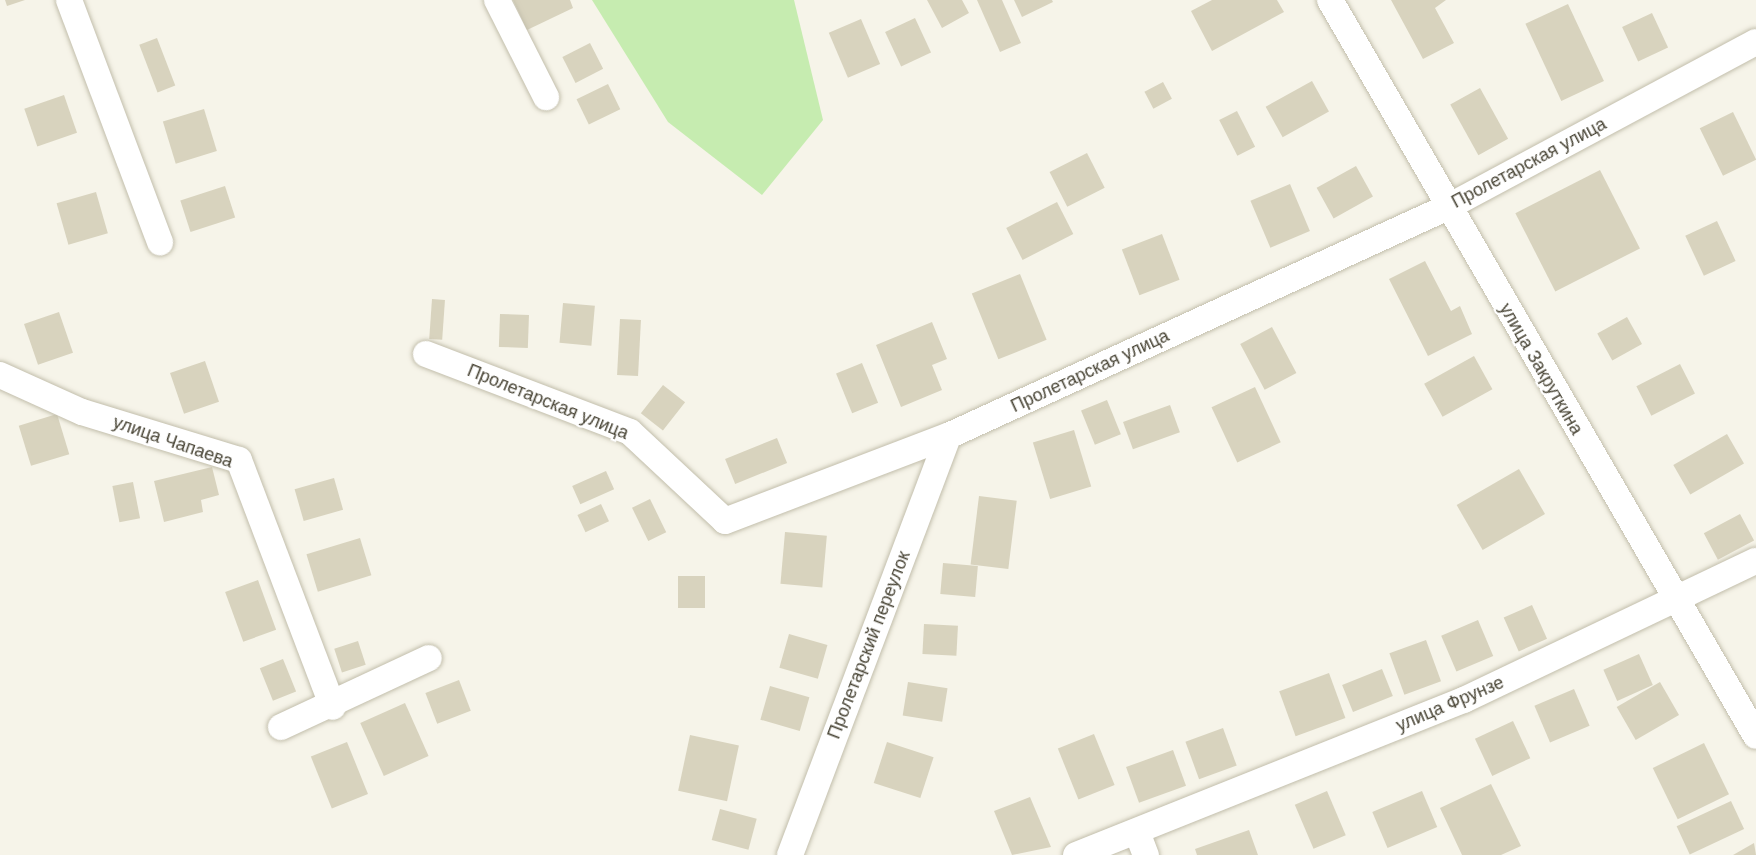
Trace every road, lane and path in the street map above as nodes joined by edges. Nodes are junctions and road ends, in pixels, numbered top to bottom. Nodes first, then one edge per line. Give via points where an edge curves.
1 (69, 0) edge
2 (497, 0) edge
3 (1330, 0) edge
4 (1756, 42) edge
5 (546, 97) dead end
6 (1448, 207) junction
7 (160, 242) dead end
8 (426, 354) dead end
9 (0, 375) edge
10 (948, 436) junction
11 (1756, 561) edge
12 (1674, 602) junction
13 (429, 658) dead end
14 (333, 707) junction
15 (281, 727) dead end
16 (1756, 736) edge
17 (1142, 843) edge
18 (790, 855) edge
19 (1076, 855) edge

1 - 7 street
2 - 5 street
3 - 6 street, улица Закруткина
4 - 6 street, Пролетарская улица
6 - 10 street, Пролетарская улица
6 - 12 street, улица Закруткина
8 - 10 street, Пролетарская улица via 630,432 725,521
9 - 14 street, улица Чапаева via 82,412 238,460
10 - 18 street, Пролетарский переулок
11 - 12 street, улица Фрунзе
12 - 16 street, улица Закруткина
12 - 17 street, улица Фрунзе
13 - 14 street
14 - 15 street
17 - 19 street, улица Фрунзе

